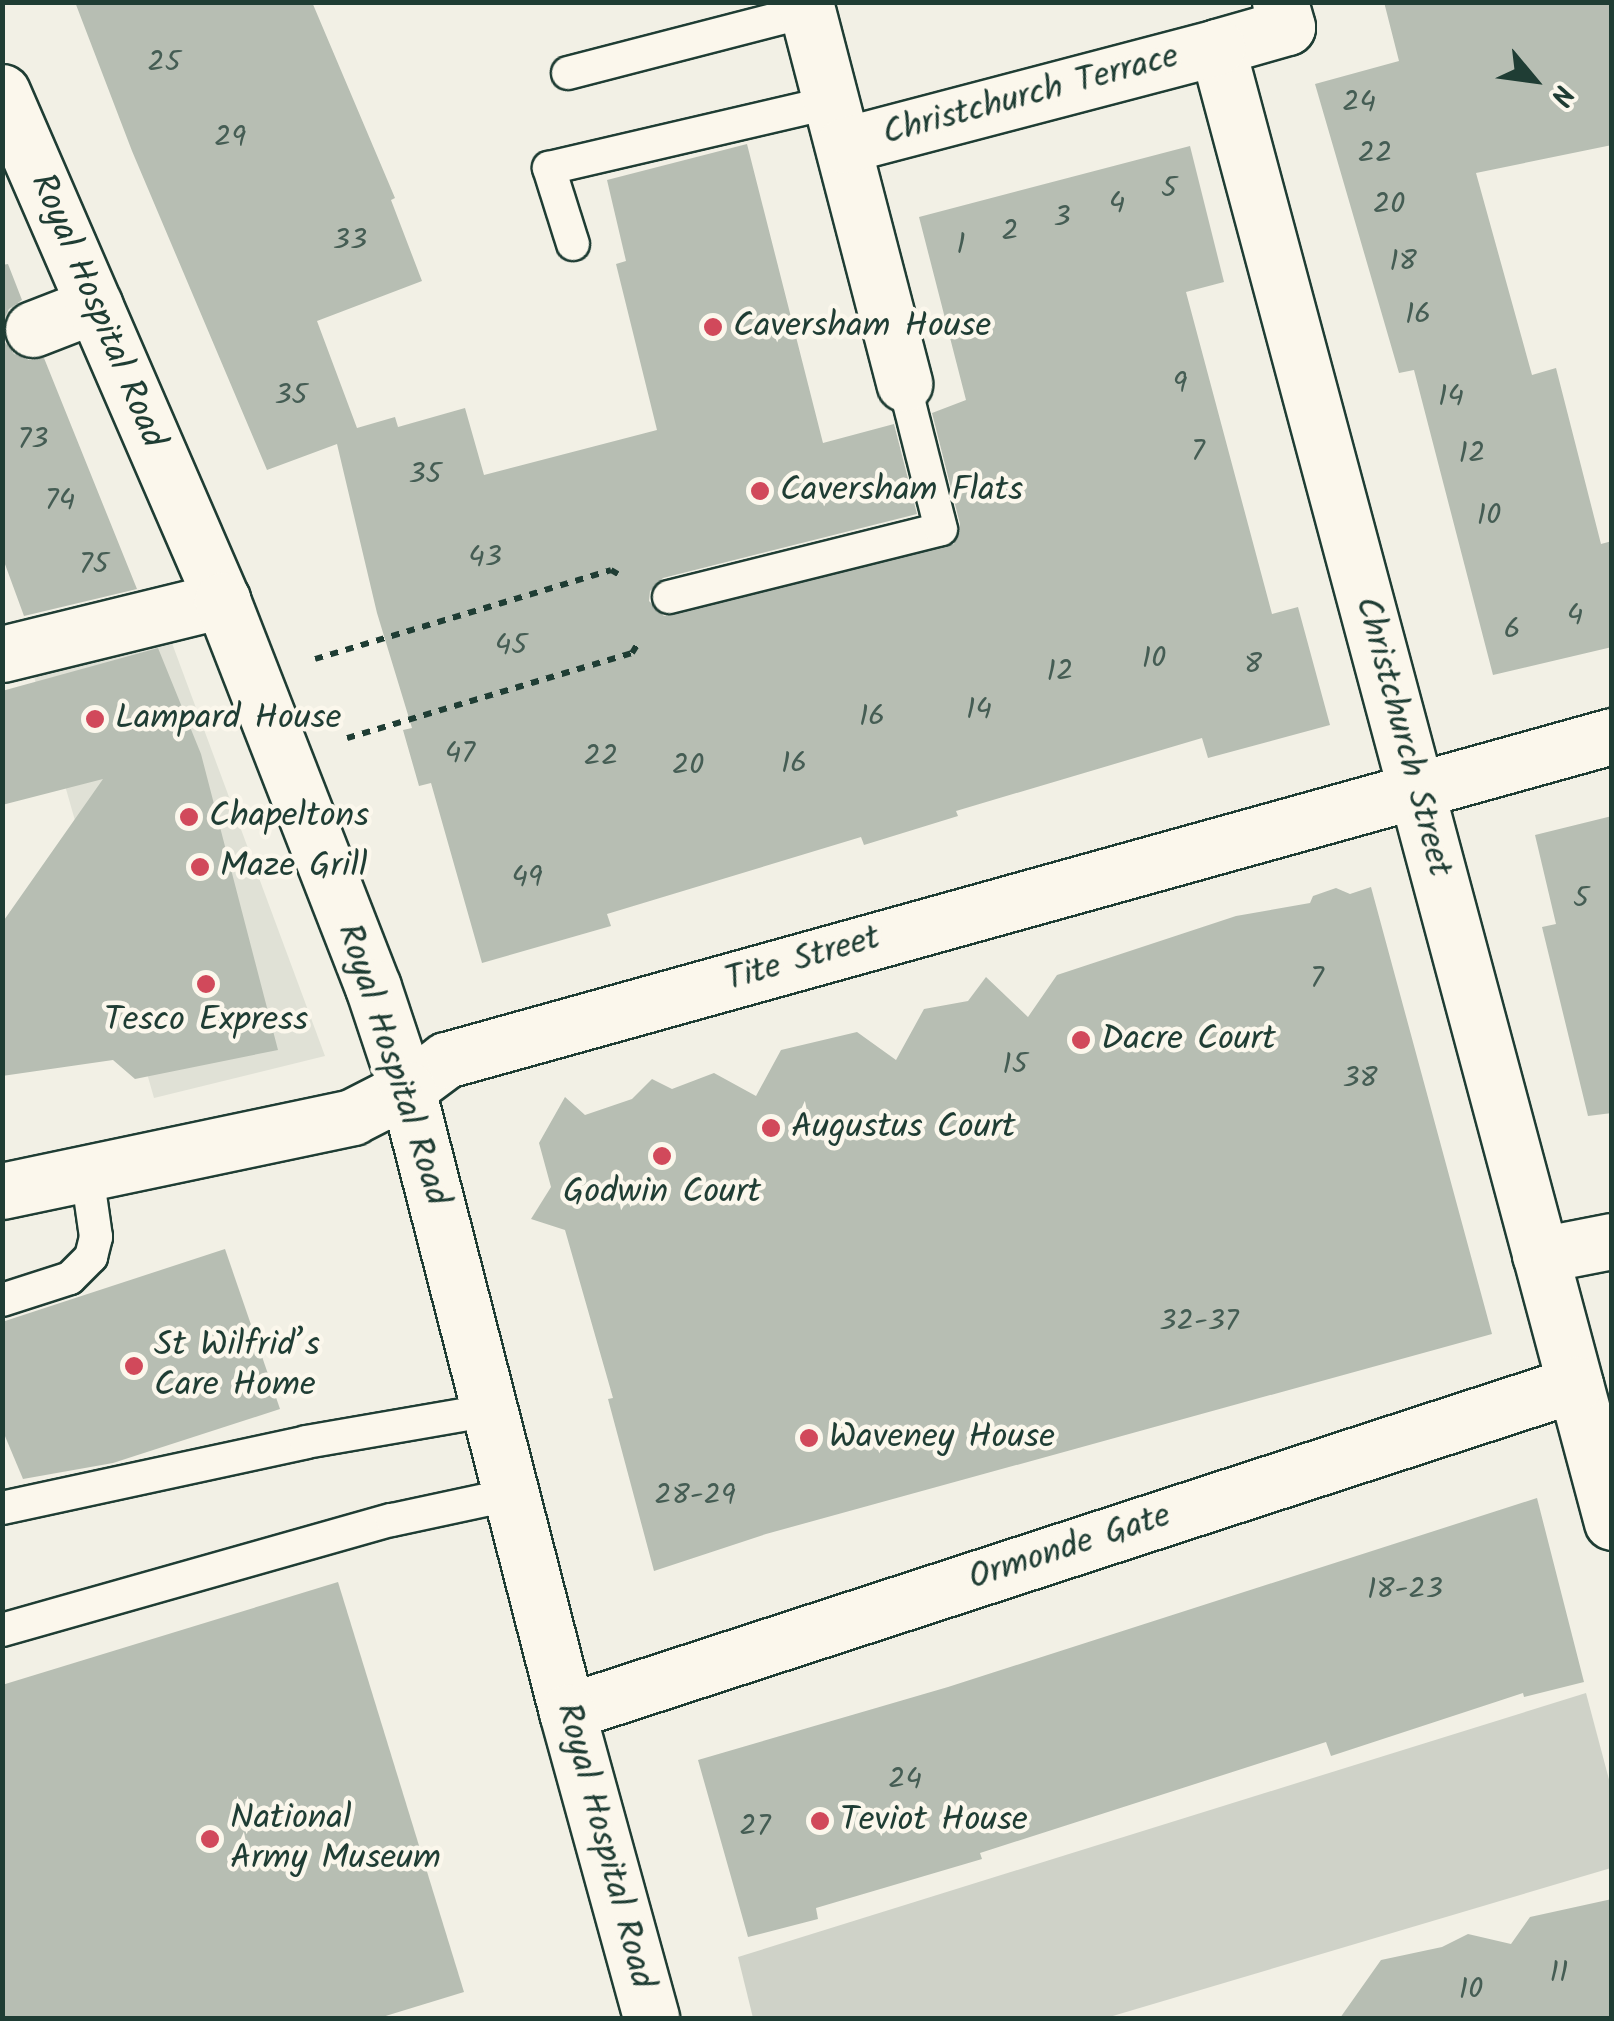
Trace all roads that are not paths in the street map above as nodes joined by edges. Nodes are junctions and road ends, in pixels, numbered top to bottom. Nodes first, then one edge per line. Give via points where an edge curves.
1 (1280, 2) edge
2 (806, 7) edge
3 (1217, 47) junction
4 (568, 72) dead end
5 (2, 92) edge
6 (838, 123) junction
7 (573, 244) dead end
8 (95, 305) junction
9 (33, 329) dead end
10 (904, 383) joint
11 (668, 598) road end
12 (222, 600) junction
13 (2, 654) edge
14 (1612, 736) edge
15 (1416, 790) junction
16 (408, 1090) junction
17 (86, 1174) junction
18 (2, 1192) edge
19 (1612, 1242) edge
20 (1540, 1256) junction
21 (2, 1300) edge
22 (1575, 1384) junction
23 (491, 1410) junction
24 (513, 1494) junction
25 (2, 1508) edge
26 (1612, 1522) edge
27 (2, 1630) edge
28 (566, 1712) junction
29 (651, 2018) edge

1 - 3 street via 1286,27
2 - 4 lane
2 - 6 street
3 - 6 street, Christchurch Terrace
3 - 15 street, Christchurch Street
5 - 8 street, Royal Hospital Road
6 - 7 lane via 549,168
6 - 10 street
8 - 9 street
8 - 12 street, Royal Hospital Road
10 - 11 lane via 941,529
12 - 13 street
12 - 16 street, Royal Hospital Road
14 - 15 street, Tite Street
15 - 16 street, Tite Street via 446,1060
15 - 20 street, Christchurch Street
16 - 17 street, Tite Street via 352,1118
16 - 23 street, Royal Hospital Road
17 - 18 street, Tite Street
17 - 21 lane via 96,1237 90,1257 70,1278
19 - 20 street
20 - 22 street, Christchurch Street
22 - 26 street, Christchurch Street
22 - 28 street, Ormonde Gate
23 - 24 street, Royal Hospital Road
23 - 25 lane
24 - 27 lane via 392,1520
24 - 28 street, Royal Hospital Road
28 - 29 street, Royal Hospital Road

